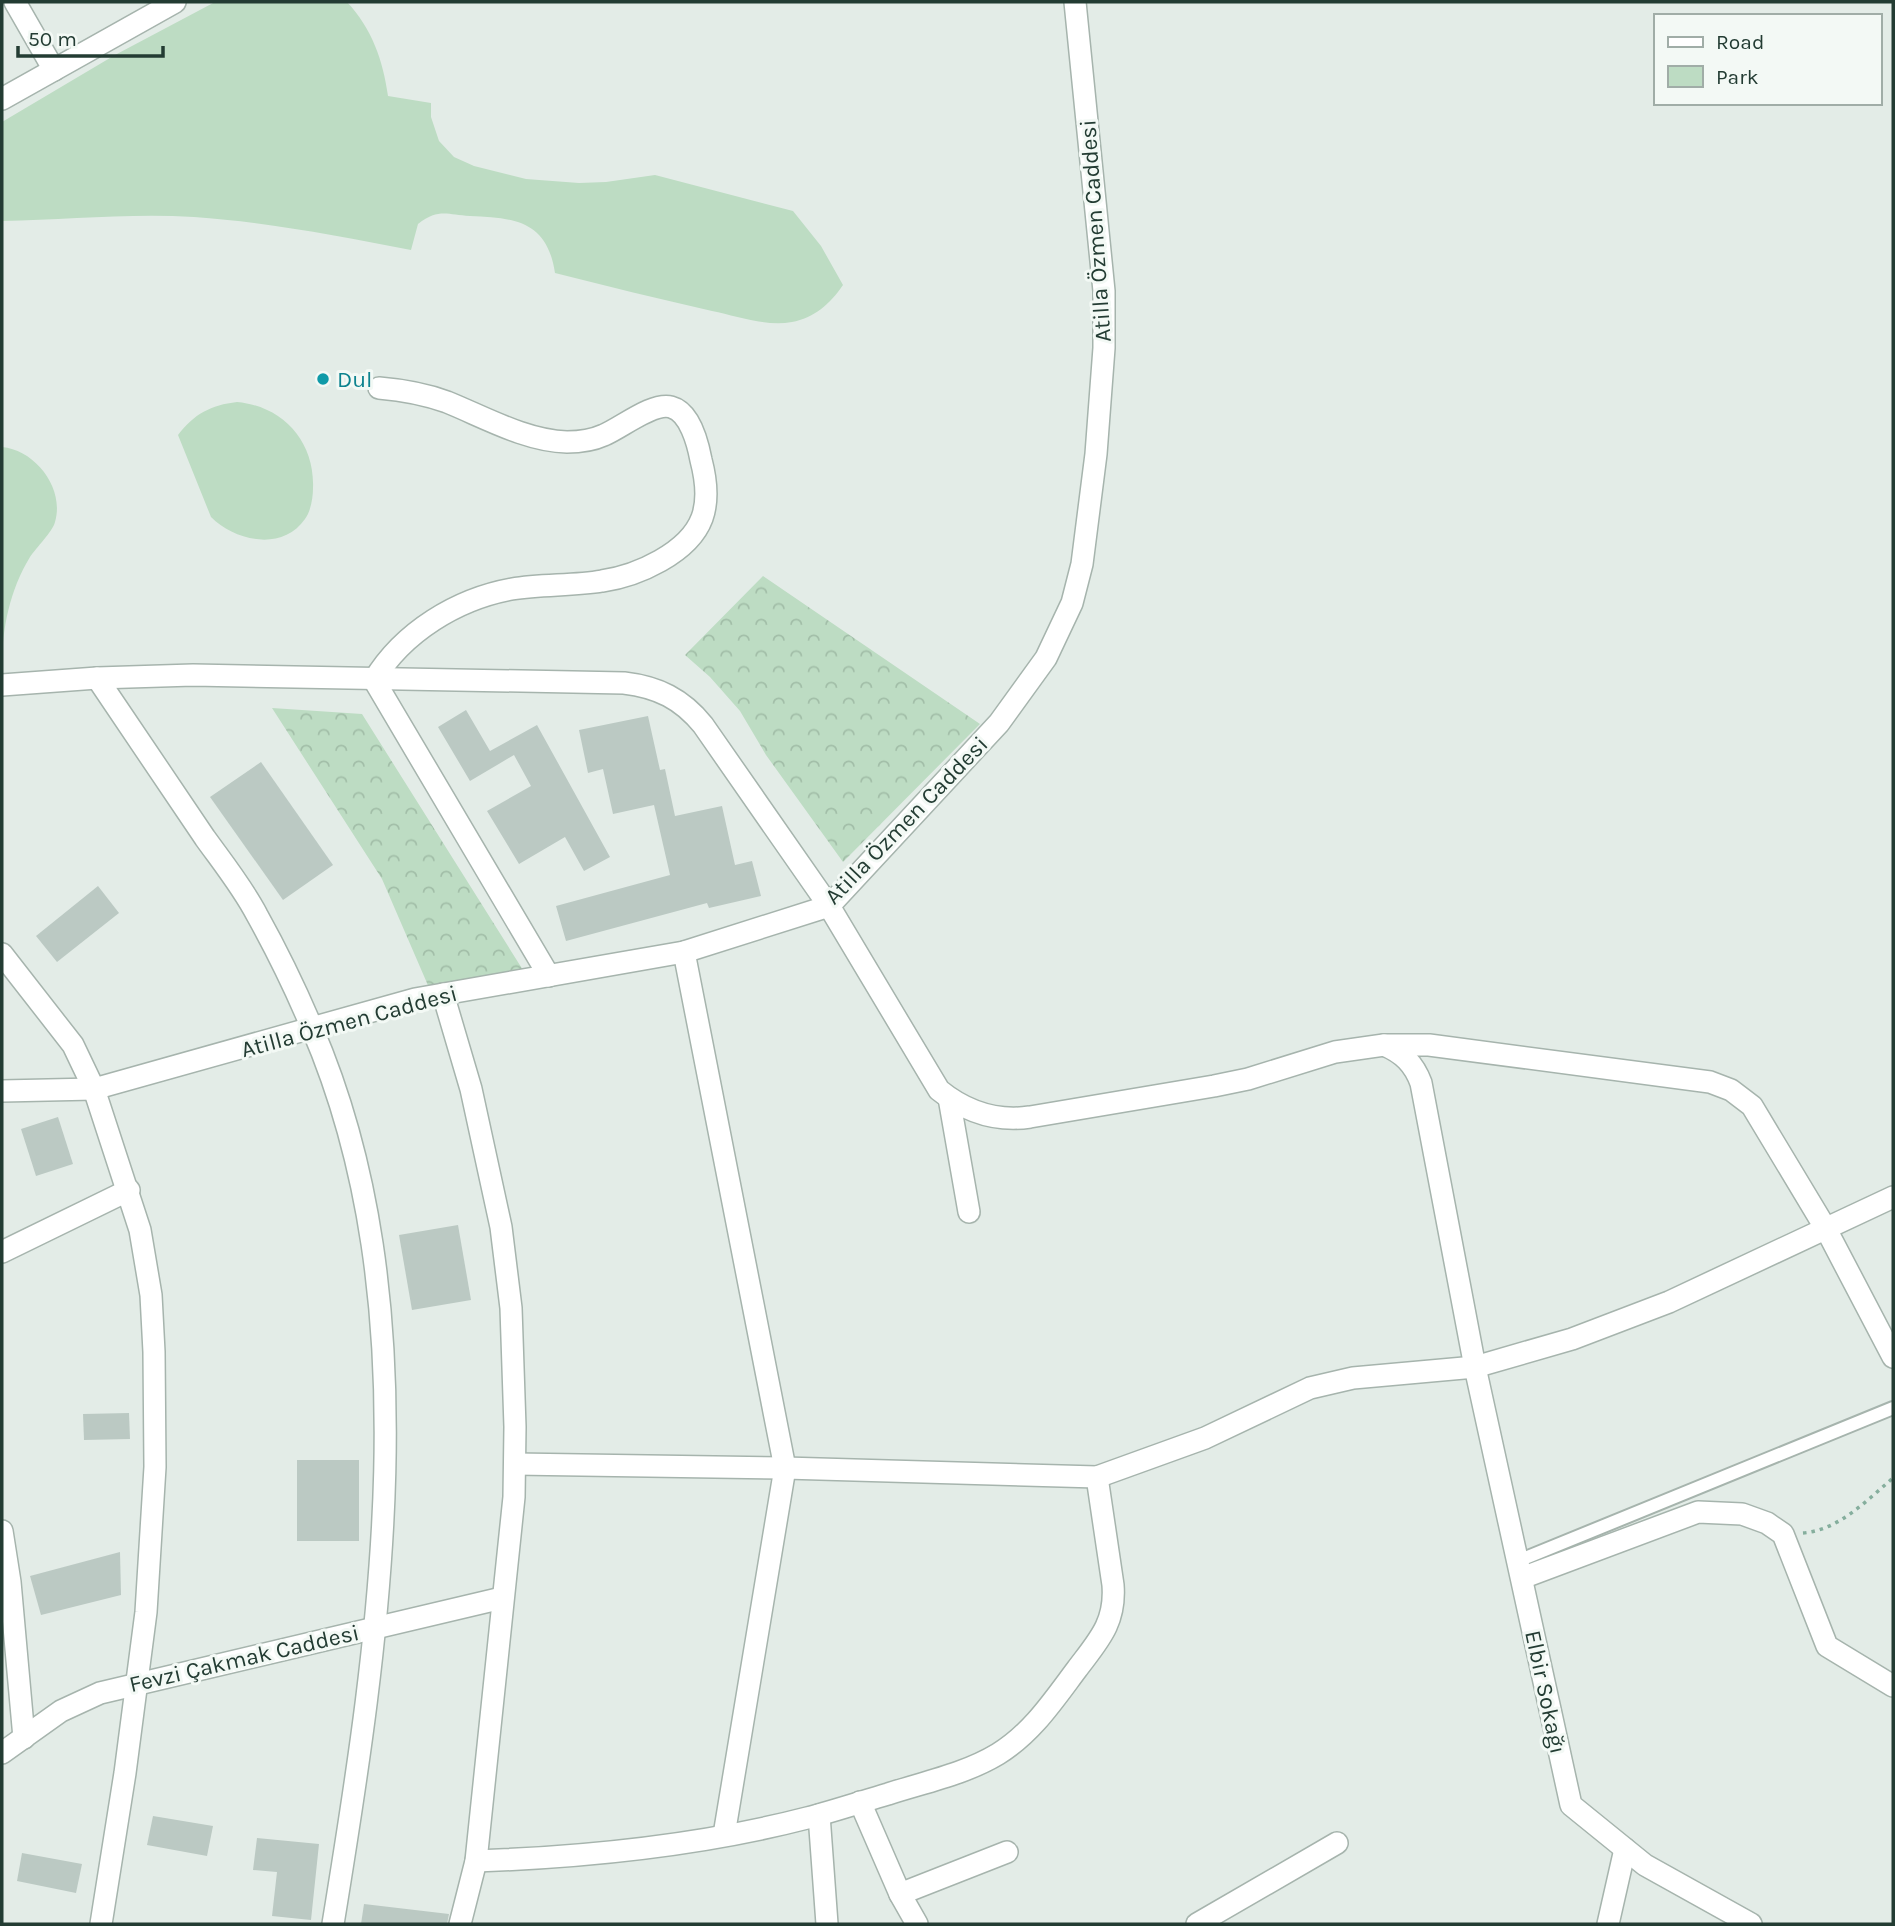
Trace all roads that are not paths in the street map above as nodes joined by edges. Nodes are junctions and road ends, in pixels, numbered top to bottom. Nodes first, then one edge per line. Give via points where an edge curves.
1 (15, 2) edge
2 (175, 2) edge
3 (1075, 2) edge
4 (54, 70) junction
5 (2, 99) edge
6 (379, 388) dead end
7 (97, 678) junction
8 (374, 680) junction
9 (2, 685) edge
10 (829, 906) junction
11 (684, 952) junction
12 (2, 954) edge
13 (549, 976) junction
14 (443, 995) junction
15 (312, 1029) junction
16 (1384, 1045) junction
17 (94, 1089) junction
18 (2, 1091) edge
19 (949, 1098) junction
20 (129, 1190) junction
21 (1893, 1197) edge
22 (970, 1212) dead end
23 (1826, 1229) junction
24 (2, 1252) edge
25 (1893, 1357) edge
26 (1475, 1367) junction
27 (1893, 1408) edge
28 (515, 1464) junction
29 (785, 1468) junction
30 (1097, 1477) junction
31 (2, 1531) edge
32 (1520, 1569) junction
33 (502, 1598) junction
34 (375, 1627) junction
35 (138, 1684) junction
36 (1893, 1686) edge
37 (24, 1738) junction
38 (2, 1753) edge
39 (860, 1802) junction
40 (819, 1815) junction
41 (724, 1835) junction
42 (1337, 1843) dead end
43 (1625, 1849) junction
44 (1007, 1852) dead end
45 (476, 1861) junction
46 (900, 1894) junction
47 (101, 1924) edge
48 (333, 1924) edge
49 (460, 1924) edge
50 (827, 1924) edge
51 (918, 1924) edge
52 (1197, 1924) edge
53 (1608, 1924) edge
54 (1751, 1924) edge

1 - 4 street
2 - 4 street
3 - 10 street, Atilla Özmen Caddesi via 1105,318 1096,454 1077,584 1056,640 1016,702
4 - 5 street
6 - 8 street via 427,395 500,425 568,442 604,435 658,407 671,407 686,418 706,487 697,527 657,562 617,578 512,589 473,601 405,640
7 - 8 street via 265,675
7 - 9 street
7 - 15 street via 256,913
8 - 10 street via 624,683 665,693 703,725
8 - 13 street
10 - 11 street, Atilla Özmen Caddesi
10 - 19 street via 939,1090
11 - 13 street, Atilla Özmen Caddesi
11 - 29 street
12 - 17 street via 73,1045
13 - 14 street, Atilla Özmen Caddesi
14 - 15 street, Atilla Özmen Caddesi
14 - 28 street via 477,1112 505,1247 514,1358
15 - 17 street, Atilla Özmen Caddesi
15 - 34 street via 356,1166 381,1313 384,1466
16 - 19 street via 1335,1052 1214,1086 1015,1119 973,1112
16 - 23 street via 1429,1045 1721,1085 1752,1106
16 - 26 street, Elbir Sokağı via 1403,1055 1421,1083
17 - 18 street, Atilla Özmen Caddesi
17 - 20 street
19 - 22 street
20 - 24 street
20 - 35 street via 146,1262 154,1352 152,1539
21 - 23 street
23 - 25 street
23 - 26 street via 1619,1322
26 - 30 street via 1321,1385 1205,1438
26 - 32 street, Elbir Sokağı
27 - 32 lane
28 - 29 street
28 - 33 street
29 - 30 street
29 - 41 street
30 - 39 street via 1114,1598 1101,1636 1047,1710 999,1753 966,1770
31 - 37 street
32 - 36 street via 1698,1512 1756,1518 1783,1534 1827,1646
32 - 43 street, Elbir Sokağı via 1571,1805
33 - 34 street, Fevzi Çakmak Caddesi
33 - 45 street
34 - 35 street, Fevzi Çakmak Caddesi
34 - 48 street
35 - 37 street, Fevzi Çakmak Caddesi via 81,1701
35 - 47 street
37 - 38 street, Fevzi Çakmak Caddesi
39 - 40 street
39 - 46 street
40 - 41 street
40 - 50 street
41 - 45 street via 585,1854
42 - 52 street
43 - 53 street
43 - 54 street, Elbir Sokağı via 1645,1866
44 - 46 street
45 - 49 street
46 - 51 street

